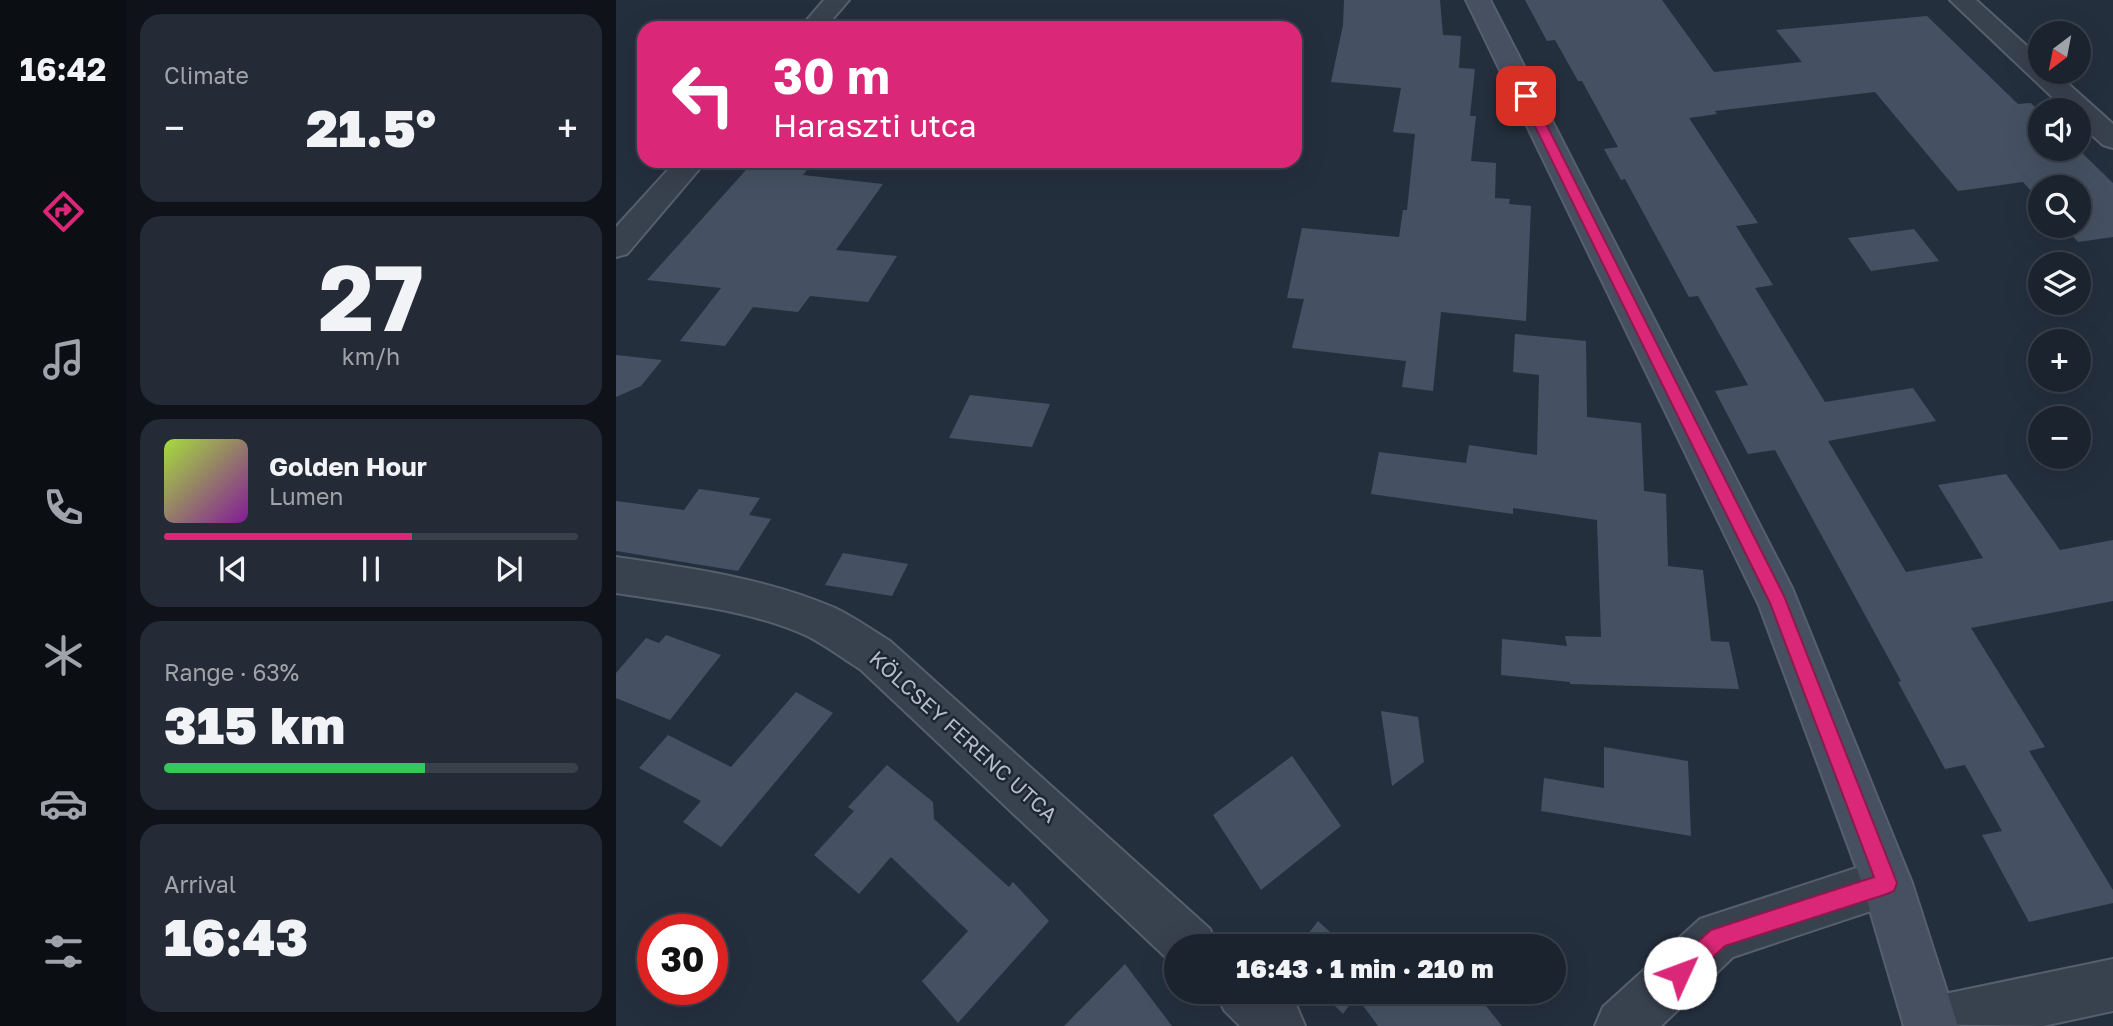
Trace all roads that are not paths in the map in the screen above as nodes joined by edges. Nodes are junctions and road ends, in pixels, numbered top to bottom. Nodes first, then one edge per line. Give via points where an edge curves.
1 (837, 0) edge
2 (1478, 0) edge
3 (1962, 0) edge
4 (818, 21) edge
5 (2113, 139) edge
6 (686, 168) edge
7 (616, 246) edge
8 (616, 575) edge
9 (1887, 883) junction
10 (1178, 934) edge
11 (2113, 985) edge
12 (1254, 1004) edge
13 (1931, 1025) edge
14 (1278, 1026) edge
15 (1622, 1026) edge

1 - 4 street
2 - 9 main road via 1778,601
3 - 5 street
6 - 7 street
8 - 10 street, KÖLCSEY FERENC UTCA via 764,603 819,622 875,654
9 - 13 main road
9 - 15 street via 1718,937
11 - 13 street
12 - 14 street

